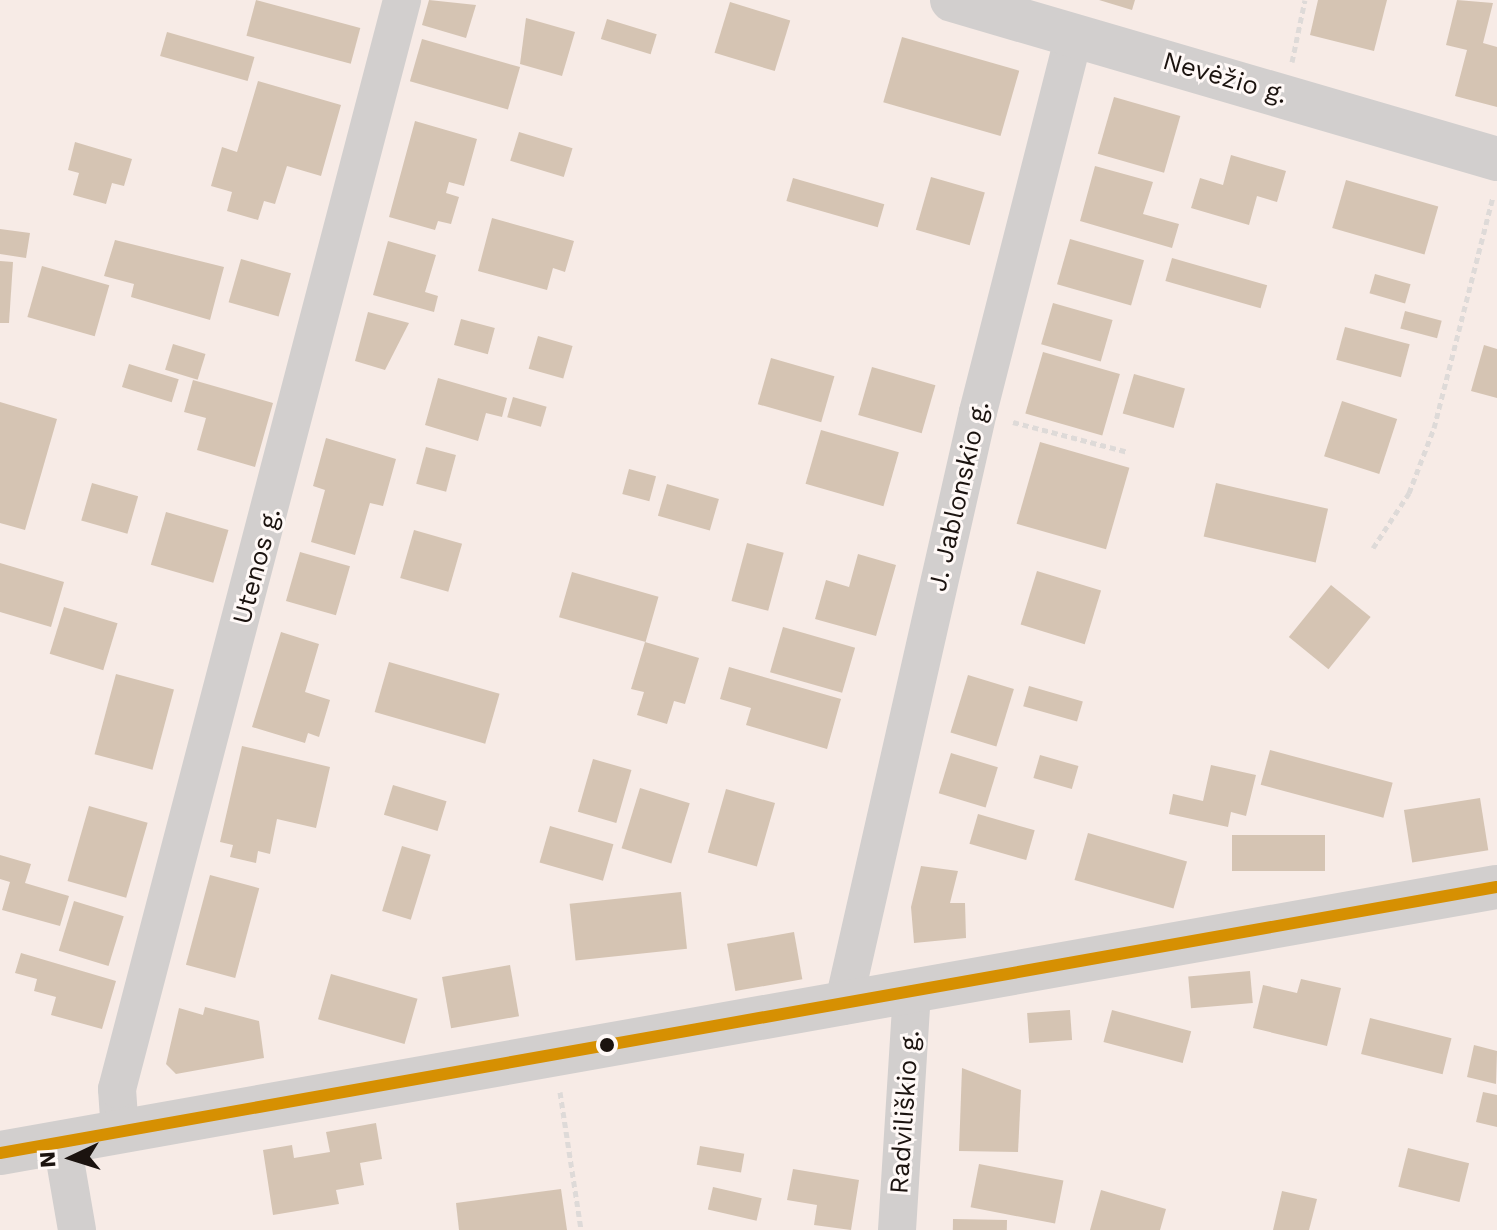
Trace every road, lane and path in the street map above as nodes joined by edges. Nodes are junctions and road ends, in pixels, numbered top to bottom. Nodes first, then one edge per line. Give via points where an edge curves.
1 (402, 0) edge
2 (952, 0) edge
3 (1305, 0) edge
4 (1074, 34) junction
5 (1284, 95) junction
6 (1497, 159) edge
7 (1497, 178) edge
8 (978, 412) junction
9 (1128, 452) dead end
10 (1373, 548) dead end
11 (1497, 887) edge
12 (912, 993) junction
13 (843, 1006) junction
14 (559, 1083) dead end
15 (120, 1132) junction
16 (62, 1143) junction
17 (0, 1153) edge
18 (77, 1230) edge
19 (581, 1230) edge
20 (897, 1230) edge

1 - 15 street, Utenos g. via 117,1089
2 - 4 main road, Nevėžio g.
3 - 5 path
4 - 5 main road, Nevėžio g.
4 - 8 street, J. Jablonskio g.
5 - 6 main road, Nevėžio g.
7 - 10 path via 1434,428 1409,493
8 - 9 path
8 - 13 street, J. Jablonskio g.
11 - 12 main road
12 - 13 main road
12 - 20 street, Radviliškio g.
13 - 15 main road
14 - 19 path
15 - 16 main road
16 - 17 main road
16 - 18 street

